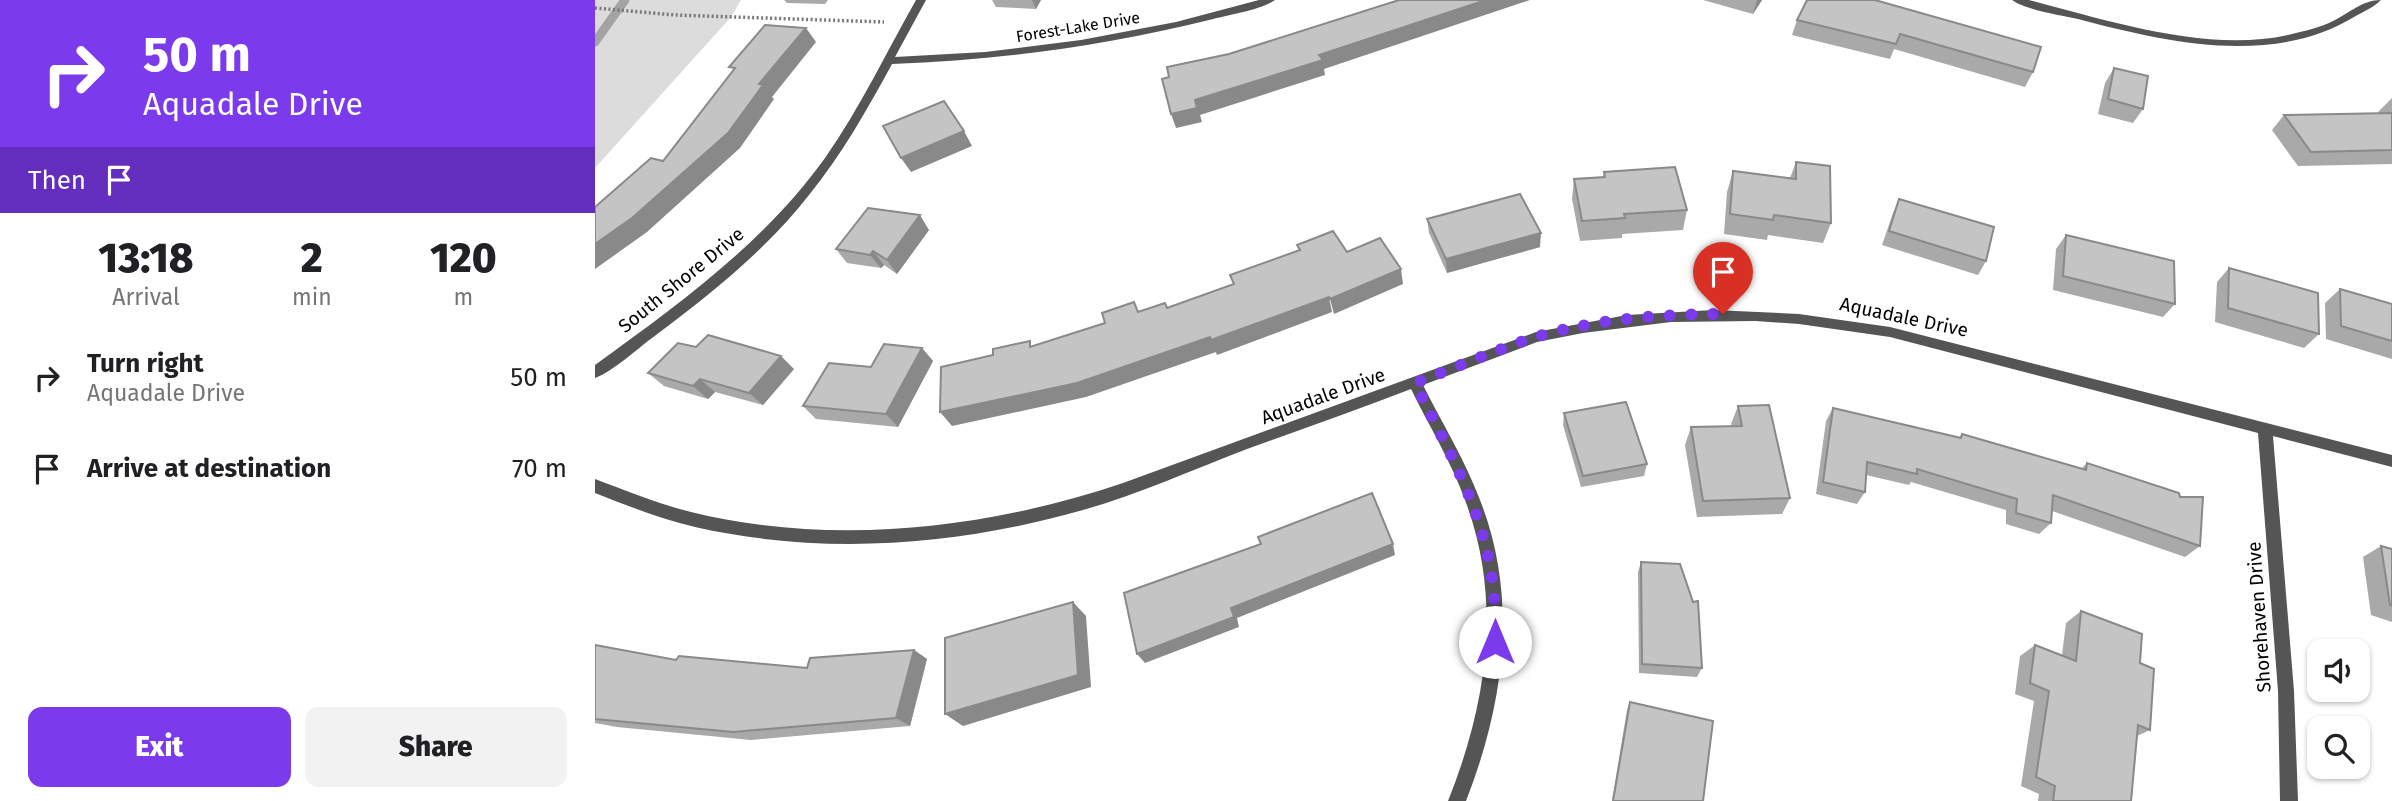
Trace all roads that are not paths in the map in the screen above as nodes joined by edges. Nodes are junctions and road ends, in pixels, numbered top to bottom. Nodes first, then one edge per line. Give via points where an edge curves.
1 (921, 0) edge
2 (1270, 0) edge
3 (2017, 0) edge
4 (2376, 0) edge
5 (888, 61) junction
6 (595, 372) edge
7 (1415, 383) junction
8 (2265, 429) junction
9 (2392, 461) edge
10 (595, 486) edge
11 (1457, 801) edge
12 (2289, 801) edge

1 - 5 street, South Shore Drive
2 - 5 street, Forest-Lake Drive via 1066,48
3 - 4 street via 2162,36 2231,42 2312,34 2356,16
5 - 6 street, South Shore Drive via 829,162 765,237 692,301
7 - 8 street, Aquadale Drive via 1536,337 1579,327 1653,316 1746,314 1890,332
7 - 10 street, Aquadale Drive via 1085,502 954,530 803,536 748,530 683,516
7 - 11 street via 1474,501 1494,593 1494,668 1484,722
8 - 9 street, Aquadale Drive
8 - 12 street, Shorehaven Drive via 2286,691

